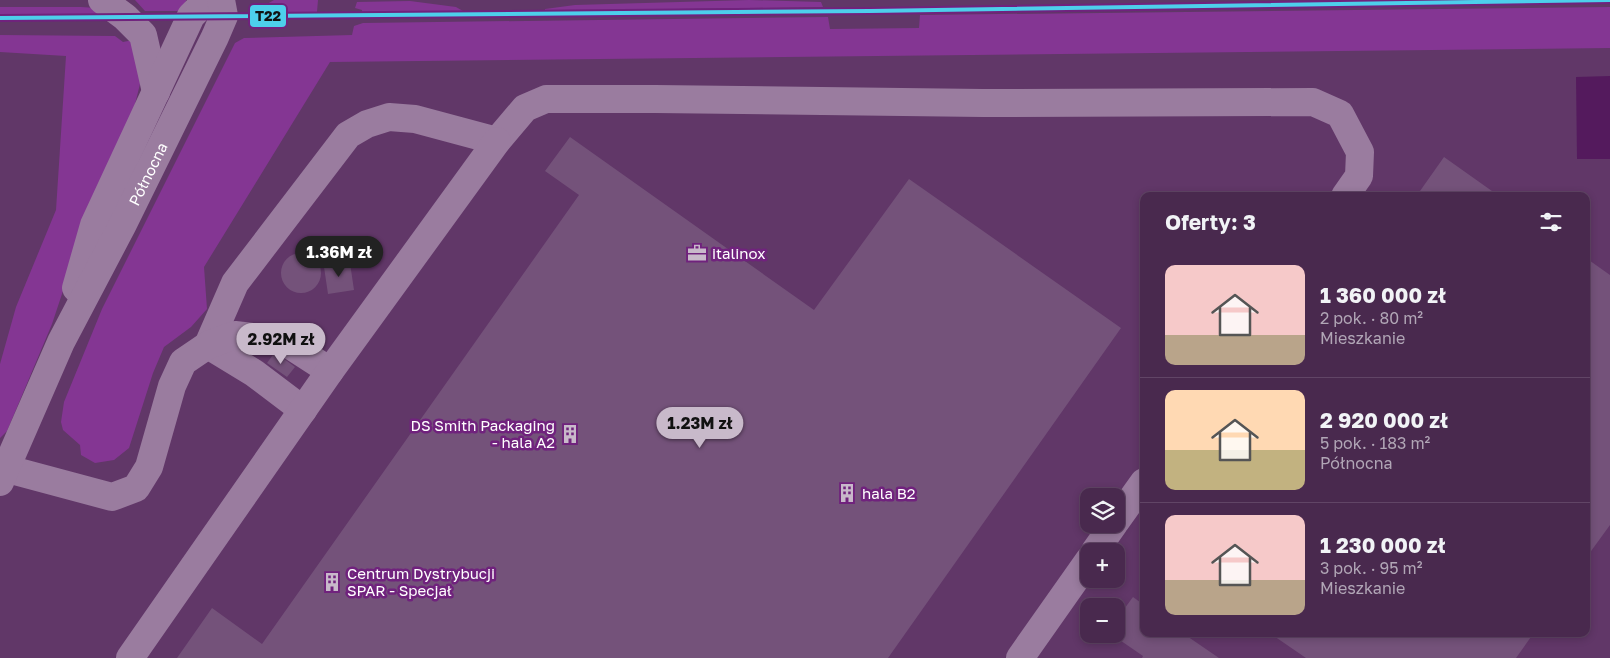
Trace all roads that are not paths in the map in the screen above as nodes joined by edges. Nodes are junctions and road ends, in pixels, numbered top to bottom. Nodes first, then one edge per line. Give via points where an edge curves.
1 (102, 0) edge
2 (207, 0) edge
3 (222, 0) edge
4 (156, 92) junction
5 (498, 141) junction
6 (1348, 192) edge
7 (61, 342) junction
8 (208, 345) junction
9 (330, 370) junction
10 (303, 410) junction
11 (2, 472) edge
12 (1140, 488) edge
13 (1125, 508) edge
14 (1080, 573) edge
15 (130, 658) edge
16 (1020, 658) edge

1 - 4 street via 143,35
2 - 4 street, Północna via 191,16
3 - 7 street, Północna via 224,16 215,37
4 - 7 street, Północna via 94,226
5 - 6 street via 525,108 546,99 1313,102 1340,114 1360,152 1359,176
5 - 8 street via 415,119 389,116 348,135 235,283
5 - 9 street
7 - 11 street, Północna
8 - 9 street via 235,335 282,340
8 - 10 street via 254,373
8 - 11 street via 184,362 172,386 149,466 136,488 112,497
9 - 10 street
10 - 15 street
12 - 13 street
14 - 16 street

